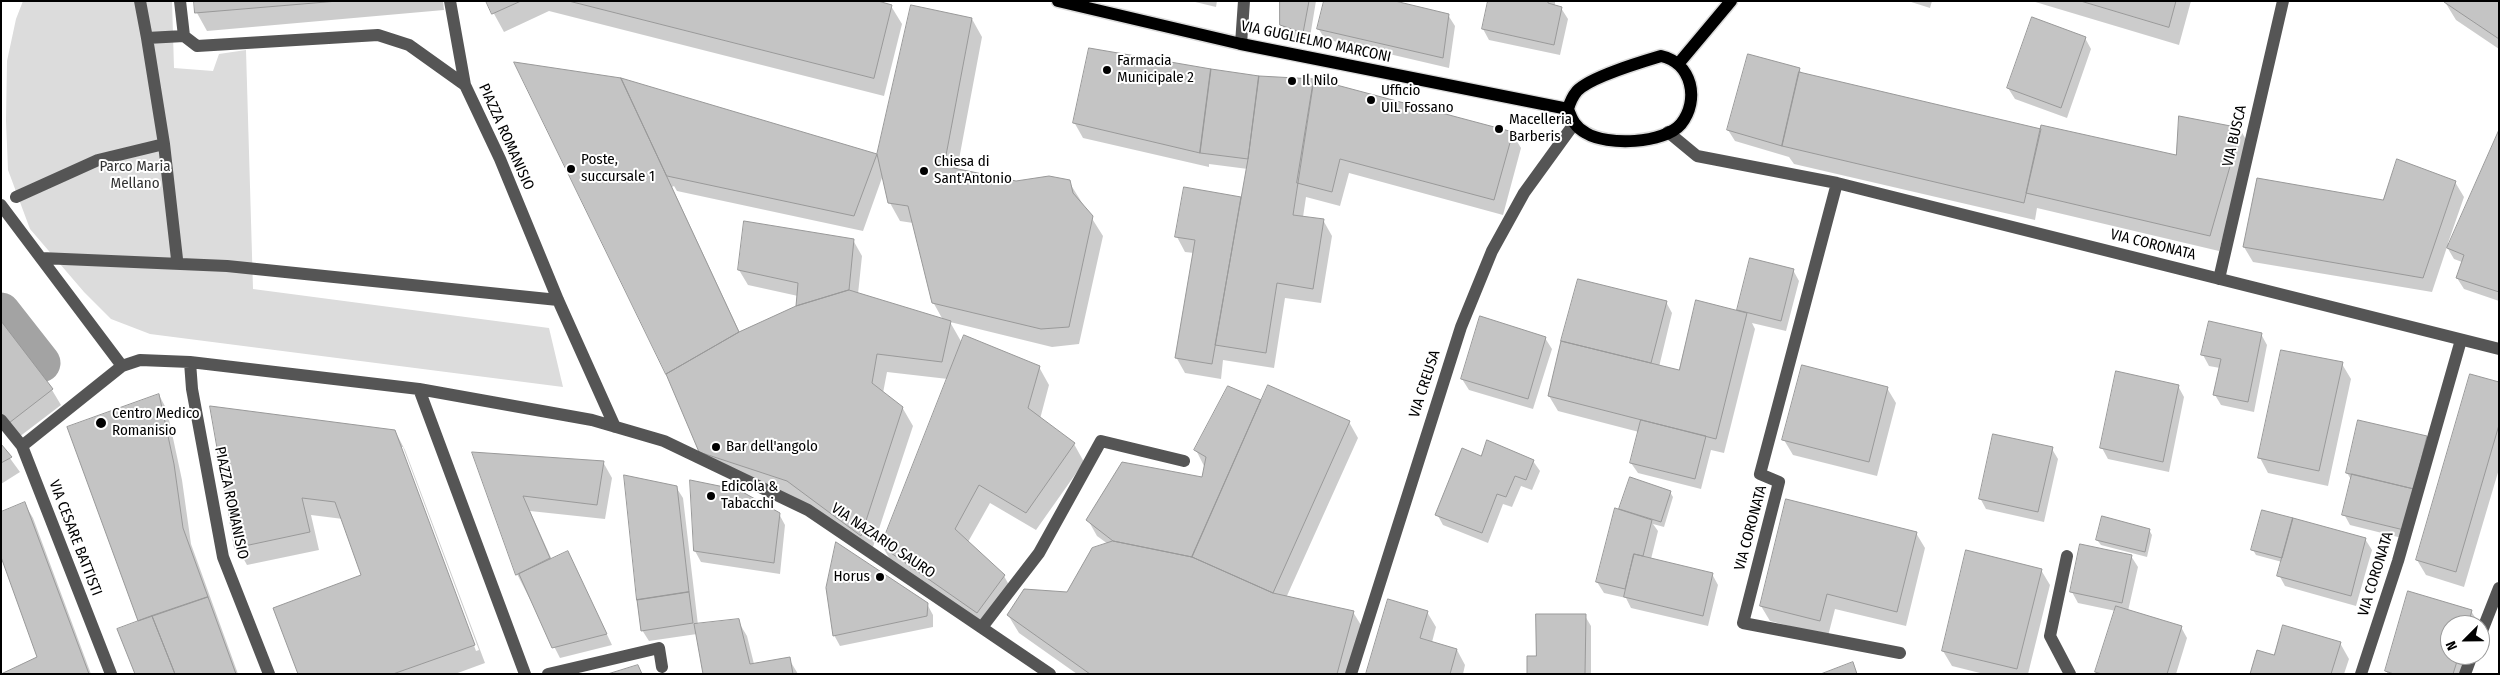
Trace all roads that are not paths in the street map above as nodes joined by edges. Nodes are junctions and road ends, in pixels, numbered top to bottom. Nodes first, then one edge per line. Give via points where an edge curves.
1 (140, 1) edge
2 (180, 1) edge
3 (450, 1) edge
4 (1058, 1) edge
5 (1244, 1) edge
6 (1731, 1) edge
7 (2283, 1) edge
8 (184, 36) junction
9 (147, 38) junction
10 (1241, 44) junction
11 (1679, 63) junction
12 (465, 85) junction
13 (1568, 109) junction
14 (1574, 124) junction
15 (1668, 132) junction
16 (164, 144) junction
17 (1837, 183) junction
18 (16, 197) dead end
19 (1, 205) edge
20 (41, 258) junction
21 (177, 259) dead end
22 (2219, 279) junction
23 (558, 300) junction
24 (2461, 340) junction
25 (2499, 349) edge
26 (190, 362) junction
27 (122, 366) junction
28 (419, 389) junction
29 (1, 420) edge
30 (615, 427) junction
31 (22, 446) junction
32 (1184, 461) dead end
33 (2067, 556) dead end
34 (2499, 588) edge
35 (2488, 615) edge
36 (982, 627) junction
37 (1900, 653) dead end
38 (662, 667) dead end
39 (111, 674) edge
40 (268, 674) edge
41 (525, 674) edge
42 (548, 674) edge
43 (1050, 674) edge
44 (1351, 674) edge
45 (2070, 674) edge
46 (2361, 674) edge

1 - 9 street
2 - 8 street
3 - 12 street
4 - 10 main road, VIA GUGLIELMO MARCONI
5 - 10 street
6 - 11 main road
7 - 22 street, VIA BUSCA
8 - 9 street
8 - 12 street, PIAZZA ROMANISIO via 198,46 378,35 409,45
9 - 16 street
10 - 13 main road, VIA GUGLIELMO MARCONI
11 - 13 main road via 1661,56 1590,82 1571,98
11 - 15 main road via 1686,72 1691,93 1684,119
12 - 23 street, PIAZZA ROMANISIO via 500,159
13 - 14 main road
14 - 15 main road via 1587,134 1605,140 1643,140
14 - 44 street, VIA CREUSA via 1524,193 1492,251 1461,327
15 - 17 street, VIA CORONATA via 1697,156
16 - 18 street via 98,160
16 - 21 street
17 - 22 street, VIA CORONATA
17 - 37 street, VIA CORONATA via 1760,474 1780,482 1743,623
19 - 20 street
20 - 23 street via 227,266
20 - 27 street
22 - 24 street, VIA CORONATA
23 - 30 street, PIAZZA ROMANISIO
24 - 25 street, VIA CORONATA
24 - 46 street, VIA CORONATA via 2398,562
26 - 27 street via 140,360
26 - 28 street
26 - 40 street, PIAZZA ROMANISIO via 222,557
27 - 31 street
28 - 30 street
28 - 41 street
29 - 31 street, VIA CESARE BATTISTI
30 - 36 street, VIA NAZARIO SAURO via 664,441 808,510
31 - 39 street, VIA CESARE BATTISTI
32 - 36 street via 1100,441 1039,553
33 - 45 street via 2050,636
34 - 35 street
36 - 43 street, VIA NAZARIO SAURO
38 - 42 street via 659,648

